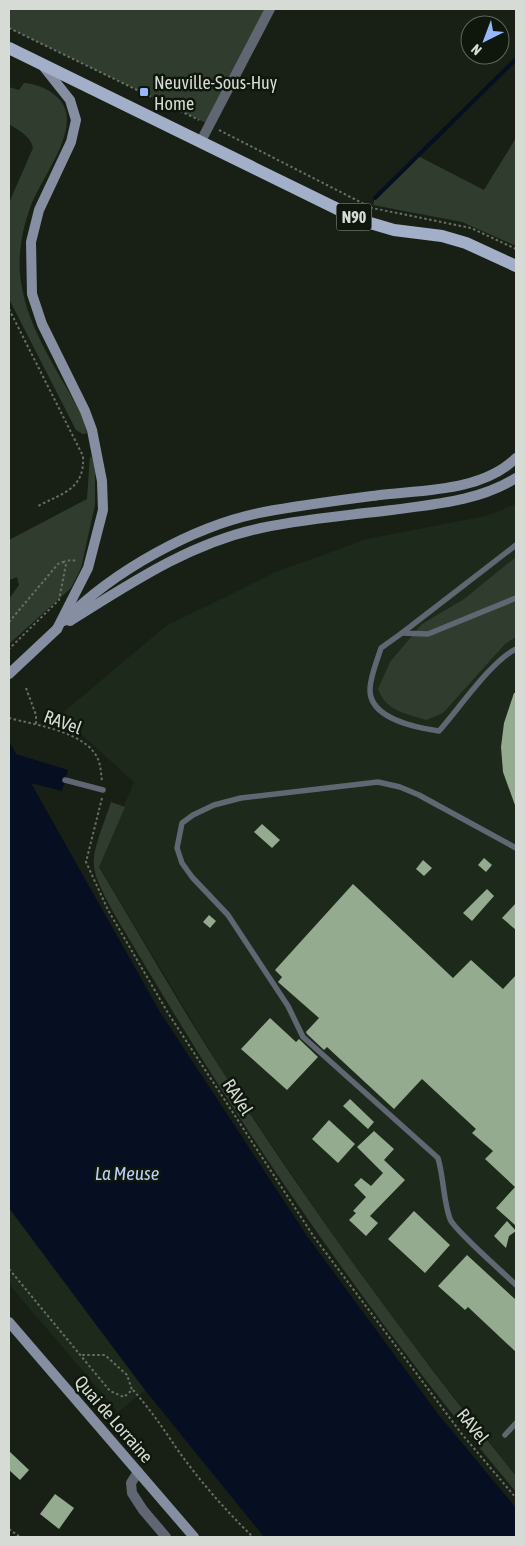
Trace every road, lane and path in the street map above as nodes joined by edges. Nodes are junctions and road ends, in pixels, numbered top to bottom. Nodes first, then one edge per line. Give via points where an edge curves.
1 (270, 9) edge
2 (9, 28) edge
3 (9, 48) edge
4 (42, 64) junction
5 (210, 125) junction
6 (201, 141) junction
7 (516, 249) edge
8 (516, 266) edge
9 (9, 309) edge
10 (516, 458) edge
11 (516, 478) edge
12 (38, 506) dead end
13 (516, 545) edge
14 (63, 562) junction
15 (89, 565) junction
16 (516, 598) edge
17 (9, 622) edge
18 (56, 629) junction
19 (402, 633) junction
20 (9, 649) edge
21 (516, 649) edge
22 (9, 674) edge
23 (26, 688) dead end
24 (9, 718) edge
25 (36, 726) junction
26 (65, 780) dead end
27 (104, 790) junction
28 (516, 848) edge
29 (9, 1269) edge
30 (516, 1285) edge
31 (9, 1322) edge
32 (82, 1355) junction
33 (132, 1390) junction
34 (516, 1424) edge
35 (506, 1435) dead end
36 (138, 1472) junction
37 (516, 1498) edge
38 (9, 1529) edge
39 (20, 1537) edge
40 (166, 1537) edge
41 (194, 1537) edge
42 (253, 1537) edge

1 - 5 street
2 - 5 path
3 - 4 main road, N90
4 - 6 main road, N90
4 - 15 main road via 70,100 76,120 71,142 39,210 30,242 32,294 42,324 85,411 98,449 103,510
5 - 6 street
5 - 7 path via 372,208 471,228
6 - 8 main road, N90 via 360,220 394,230 442,236 466,243
9 - 12 path via 83,456 82,474 74,487
10 - 18 main road via 490,475 454,486 263,512 214,526 136,566 92,595
11 - 18 main road via 485,494 443,504 260,529 206,545 164,564
13 - 19 lane
14 - 15 path via 71,560
14 - 17 path
14 - 20 path via 67,568 59,600
15 - 18 main road
16 - 19 lane via 428,634
18 - 22 main road, bridge
19 - 21 lane via 381,648 370,691 378,709 410,726 439,731 485,677
23 - 25 path via 36,715
24 - 25 path, RAVel
25 - 27 path, RAVel via 72,735 88,745 99,761
26 - 27 lane
27 - 37 path, RAVel via 86,862 113,918 168,1013 314,1237 460,1433
28 - 30 lane via 419,795 378,782 241,798 214,805 182,823 177,848 192,877 228,915 288,1006 303,1036 438,1158 451,1222
29 - 32 path
31 - 36 main road, Quai de Lorraine
32 - 33 path via 105,1356 128,1375
32 - 33 path via 110,1391 124,1397
33 - 42 path via 153,1411 178,1450 231,1516
34 - 35 lane
36 - 40 street via 131,1484 132,1493
36 - 41 main road, Quai de Lorraine
38 - 39 path

